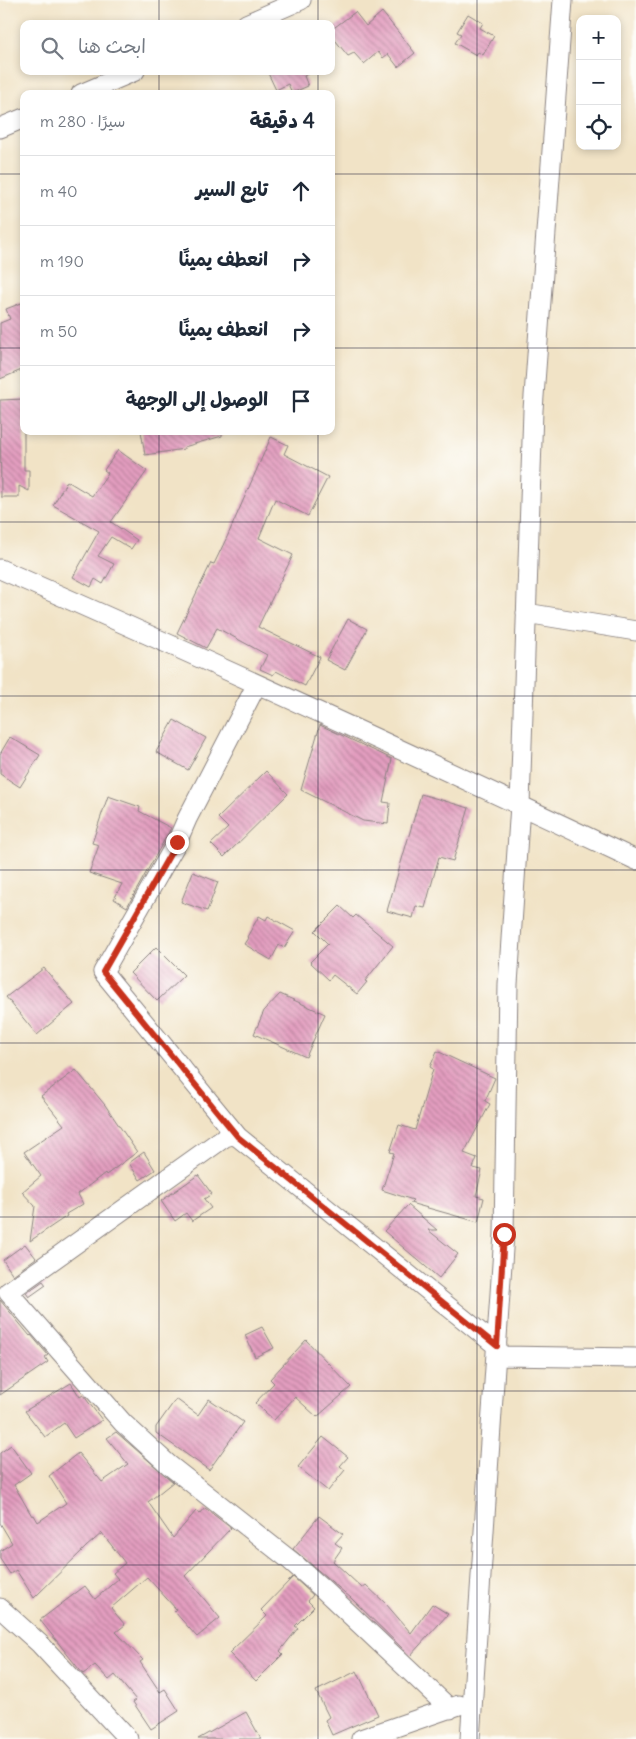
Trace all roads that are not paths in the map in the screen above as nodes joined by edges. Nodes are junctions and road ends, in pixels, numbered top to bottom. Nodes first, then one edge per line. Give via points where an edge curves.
1 (301, 0) edge
2 (563, 0) edge
3 (255, 20) edge
4 (126, 75) edge
5 (90, 90) edge
6 (20, 120) edge
7 (0, 128) edge
8 (0, 569) edge
9 (526, 613) junction
10 (636, 631) edge
11 (258, 684) junction
12 (520, 805) junction
13 (636, 860) edge
14 (238, 1137) junction
15 (497, 1351) junction
16 (636, 1358) edge
17 (0, 1608) edge
18 (472, 1701) junction
19 (450, 1709) junction
20 (128, 1739) edge
21 (361, 1739) edge
22 (470, 1739) edge

1 - 3 street
2 - 9 street via 533,410
4 - 5 street
6 - 7 street
8 - 11 street
9 - 10 street
9 - 12 street
11 - 12 street
11 - 14 street via 177,842 103,972
12 - 13 street
12 - 15 street via 508,984 504,1234
14 - 15 street
14 - 19 street via 225,1136 8,1292 123,1423 169,1465 317,1584
15 - 16 street
15 - 18 street
17 - 20 street via 40,1644
18 - 19 street
18 - 22 street
19 - 21 street

